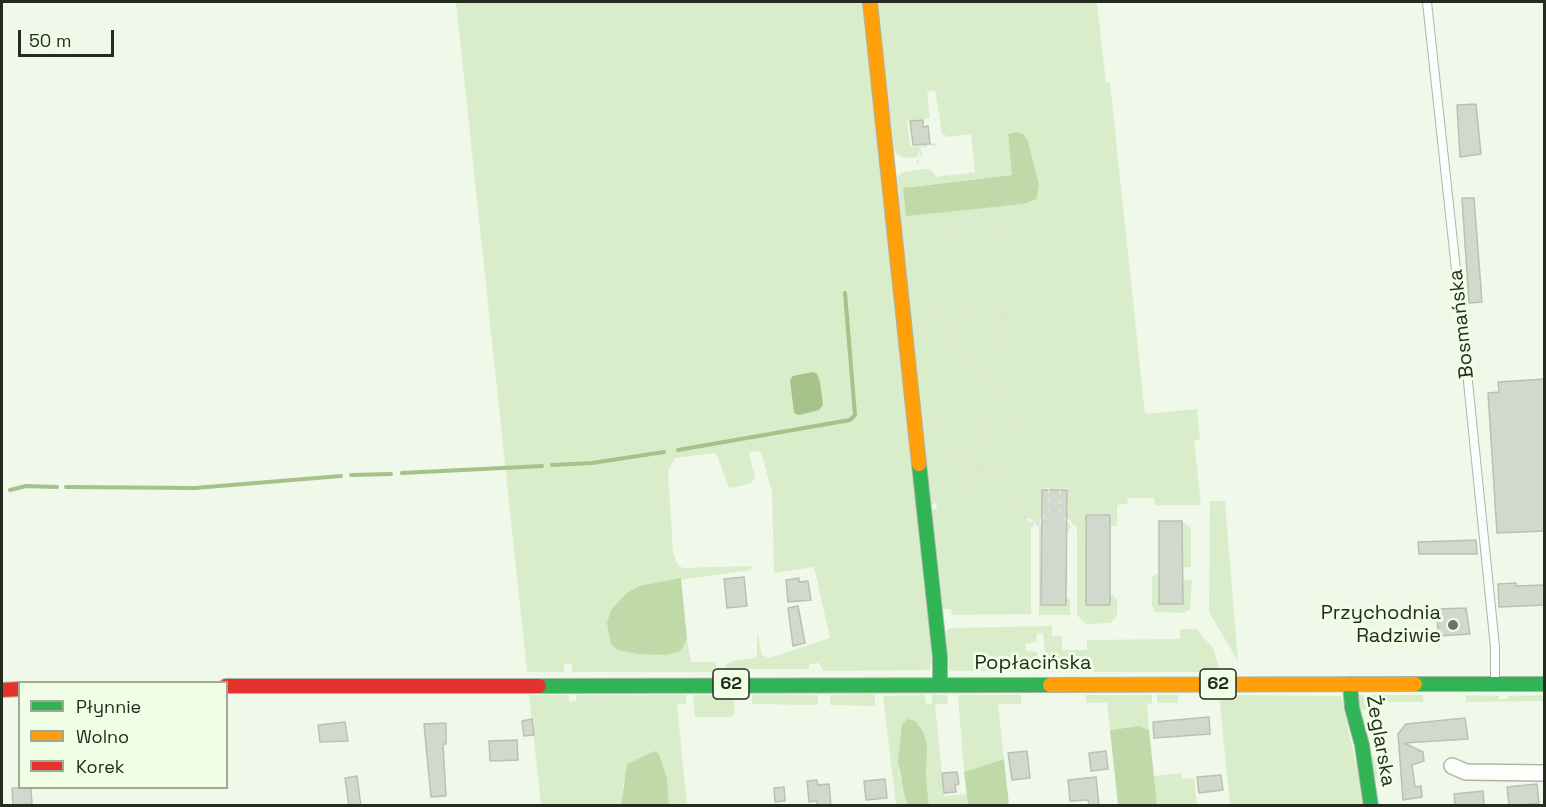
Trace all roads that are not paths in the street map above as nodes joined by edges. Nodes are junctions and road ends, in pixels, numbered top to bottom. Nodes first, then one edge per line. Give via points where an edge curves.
1 (870, 2) edge
2 (1427, 2) edge
3 (940, 684) junction
4 (1350, 684) junction
5 (1495, 684) junction
6 (1545, 684) edge
7 (228, 687) edge
8 (18, 689) edge
9 (2, 690) edge
10 (1452, 766) dead end
11 (1545, 773) edge
12 (1371, 806) edge

1 - 3 main road
2 - 5 lane, Bosmańska via 1495,647
3 - 4 main road, Popłacińska / 62
3 - 7 main road, Popłacińska / 62
4 - 5 main road, Popłacińska / 62
4 - 12 main road, Żeglarska
5 - 6 main road, Popłacińska / 62
8 - 9 main road
10 - 11 street via 1466,772

